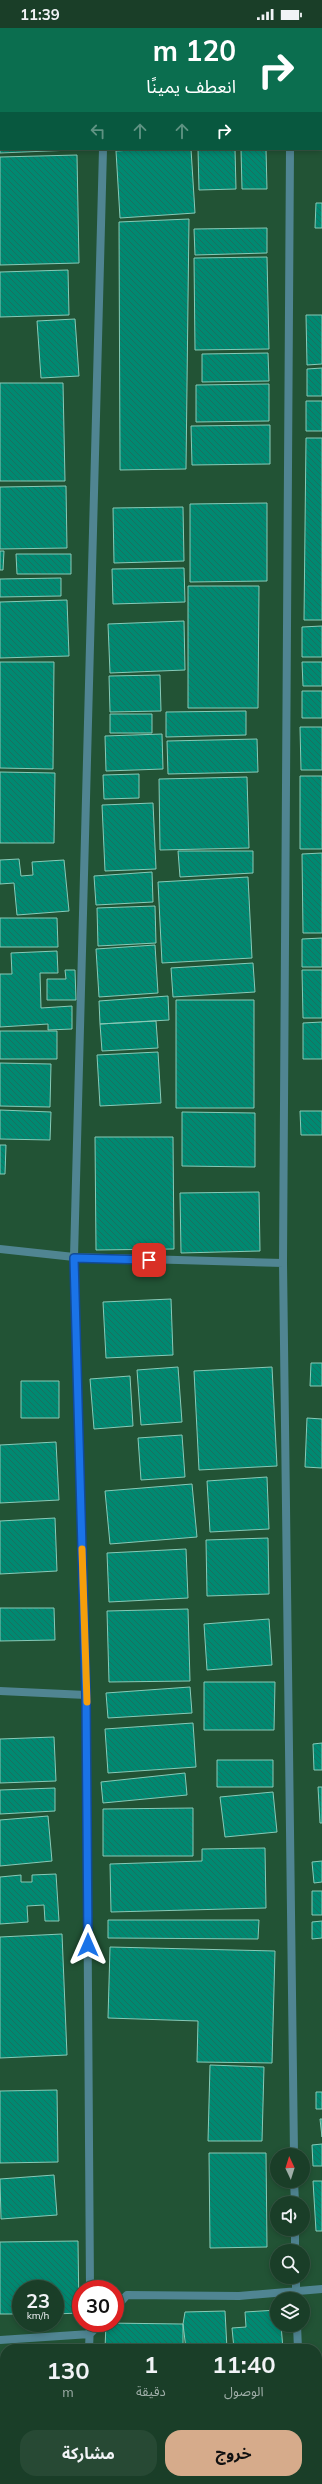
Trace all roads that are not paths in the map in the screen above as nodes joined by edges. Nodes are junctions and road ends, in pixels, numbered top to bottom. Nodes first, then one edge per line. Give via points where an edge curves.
1 (104, 150) edge
2 (290, 150) edge
3 (0, 1249) edge
4 (74, 1258) junction
5 (283, 1263) junction
6 (0, 1690) edge
7 (86, 1695) junction
8 (294, 2148) edge
9 (90, 2280) edge
10 (322, 2289) edge
11 (310, 2292) edge
12 (270, 2296) edge
13 (124, 2299) edge
14 (297, 2332) edge
15 (90, 2334) joint
16 (0, 2340) edge
17 (89, 2344) edge
18 (298, 2344) edge

1 - 4 street
2 - 5 street
3 - 4 street
4 - 5 street
4 - 7 street
5 - 8 street
6 - 7 street
7 - 9 street
10 - 11 street
12 - 13 street via 127,2296
14 - 18 street
15 - 16 street
15 - 17 street

